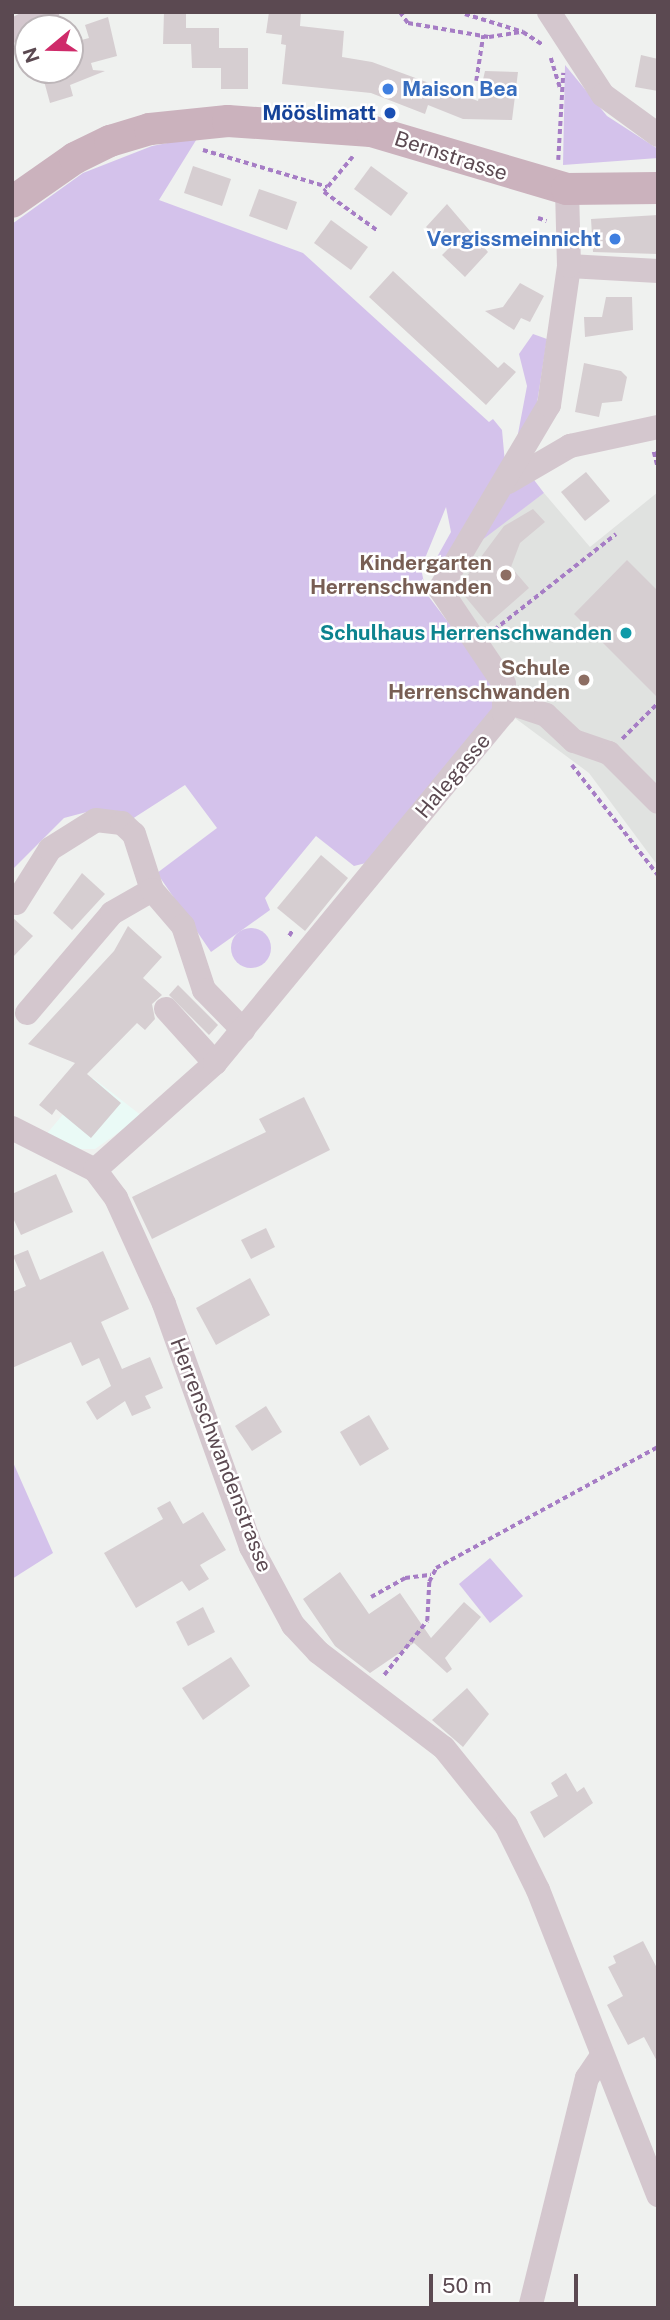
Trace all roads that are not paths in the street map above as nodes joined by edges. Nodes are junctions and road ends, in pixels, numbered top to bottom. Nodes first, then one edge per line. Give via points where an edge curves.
1 (47, 12) edge
2 (550, 12) edge
3 (12, 31) edge
4 (658, 135) edge
5 (563, 178) junction
6 (658, 188) edge
7 (12, 202) edge
8 (569, 267) junction
9 (658, 271) edge
10 (658, 427) edge
11 (495, 490) junction
12 (507, 702) junction
13 (658, 802) edge
14 (152, 890) junction
15 (16, 903) dead end
16 (166, 1009) dead end
17 (27, 1013) dead end
18 (243, 1030) junction
19 (215, 1063) junction
20 (19, 1138) edge
21 (95, 1170) junction
22 (600, 2059) junction
23 (658, 2195) edge
24 (530, 2308) edge

1 - 3 street
2 - 4 street via 603,95
5 - 6 main road, Bernstrasse
5 - 7 main road, Bernstrasse via 371,131 228,121 150,129 110,141 75,158
5 - 8 street
8 - 9 street
8 - 11 street via 549,405 529,444
10 - 11 street via 570,446
11 - 12 street via 441,583 443,601 504,684
12 - 13 street via 546,715 578,744 608,753
12 - 18 street, Halegasse via 494,728
14 - 15 street via 134,834 122,823 96,820 50,849
14 - 17 street via 112,913
14 - 18 street via 183,926 204,990
16 - 19 street
18 - 19 street, Halegasse
19 - 21 street, Halegasse
20 - 21 street, Herrenschwandenstrasse
21 - 22 street, Herrenschwandenstrasse via 117,1198 155,1280 259,1564 293,1625 318,1652 444,1748 506,1825 538,1890
22 - 23 street, Herrenschwandenstrasse
22 - 24 street via 587,2078

